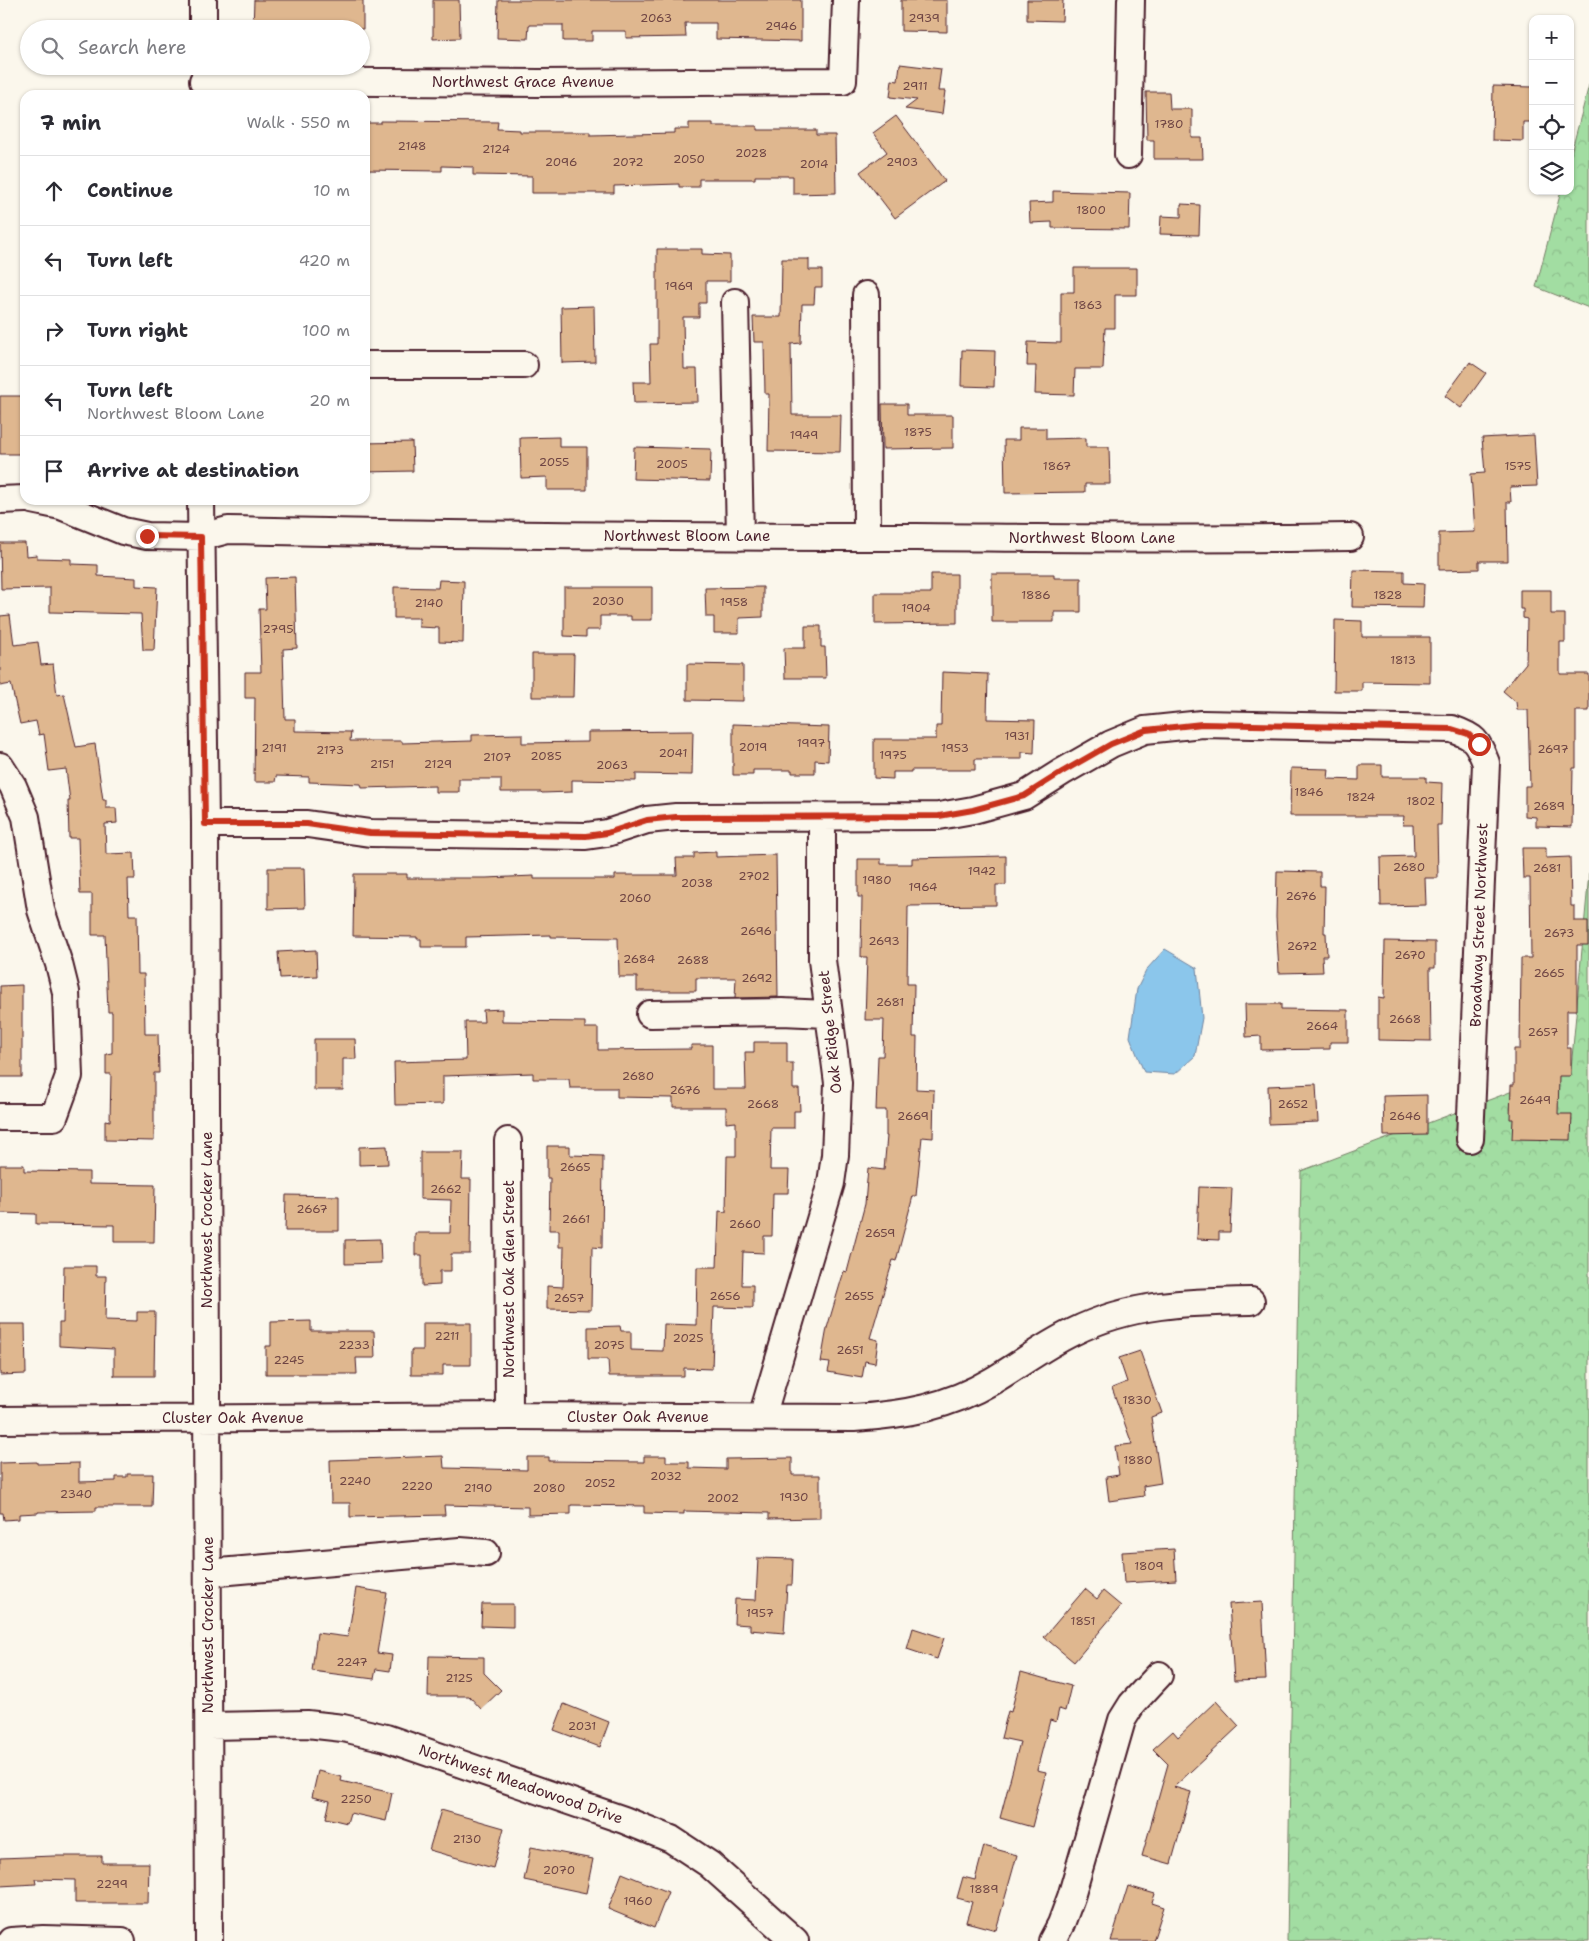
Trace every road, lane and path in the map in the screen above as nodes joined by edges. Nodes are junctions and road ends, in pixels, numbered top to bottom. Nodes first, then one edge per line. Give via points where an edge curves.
1 (203, 0) edge
2 (846, 0) edge
3 (1131, 0) edge
4 (203, 20) edge
5 (203, 81) edge
6 (1128, 155) dead end
7 (866, 295) dead end
8 (735, 302) dead end
9 (370, 365) edge
10 (524, 365) dead end
11 (20, 499) edge
12 (0, 500) edge
13 (56, 505) edge
14 (201, 505) edge
15 (201, 537) junction
16 (740, 537) junction
17 (868, 537) junction
18 (1350, 537) dead end
19 (0, 766) edge
20 (822, 817) junction
21 (205, 824) junction
22 (650, 1014) dead end
23 (827, 1014) junction
24 (0, 1117) edge
25 (1470, 1138) dead end
26 (508, 1141) dead end
27 (1251, 1301) dead end
28 (510, 1416) junction
29 (762, 1417) junction
30 (207, 1418) junction
31 (0, 1420) edge
32 (486, 1553) dead end
33 (208, 1573) junction
34 (1159, 1675) dead end
35 (209, 1726) junction
36 (10, 1941) edge
37 (122, 1941) edge
38 (209, 1941) edge
39 (795, 1941) edge
40 (1052, 1941) edge

1 - 4 street
2 - 5 street, Northwest Grace Avenue via 843,80 550,83
3 - 6 street
7 - 17 street
8 - 16 street
9 - 10 street
11 - 12 street
13 - 15 street, Northwest Bloom Lane via 123,531 147,536
14 - 15 street, Northwest Crocker Lane
15 - 16 street, Northwest Bloom Lane via 228,530
15 - 21 street, Northwest Crocker Lane
16 - 17 street, Northwest Bloom Lane
17 - 18 street, Northwest Bloom Lane
19 - 24 street via 13,786 26,818 42,910 66,992 69,1076 54,1116
20 - 21 street via 676,817 647,820 586,836 370,833 307,824
20 - 23 street, Oak Ridge Street via 822,960
20 - 25 street, Broadway Street Northwest via 939,816 973,810 1024,796 1111,744 1146,730 1202,724 1452,729 1468,734 1479,744 1486,762
21 - 30 street, Northwest Crocker Lane
22 - 23 street
23 - 29 street, Oak Ridge Street via 838,1083 831,1183
26 - 28 street, Northwest Oak Glen Street
27 - 29 street, Cluster Oak Avenue via 1184,1302 1106,1318 1038,1350 962,1396 925,1409 854,1418
28 - 29 street, Cluster Oak Avenue
28 - 30 street, Cluster Oak Avenue
30 - 31 street, Cluster Oak Avenue
30 - 33 street, Northwest Crocker Lane
32 - 33 street via 460,1551
33 - 35 street, Northwest Crocker Lane
34 - 40 street via 1122,1720 1071,1897
35 - 38 street, Northwest Crocker Lane
35 - 39 street, Northwest Meadowood Drive via 307,1724 352,1730 386,1738 624,1820 671,1839 709,1864
36 - 37 street

